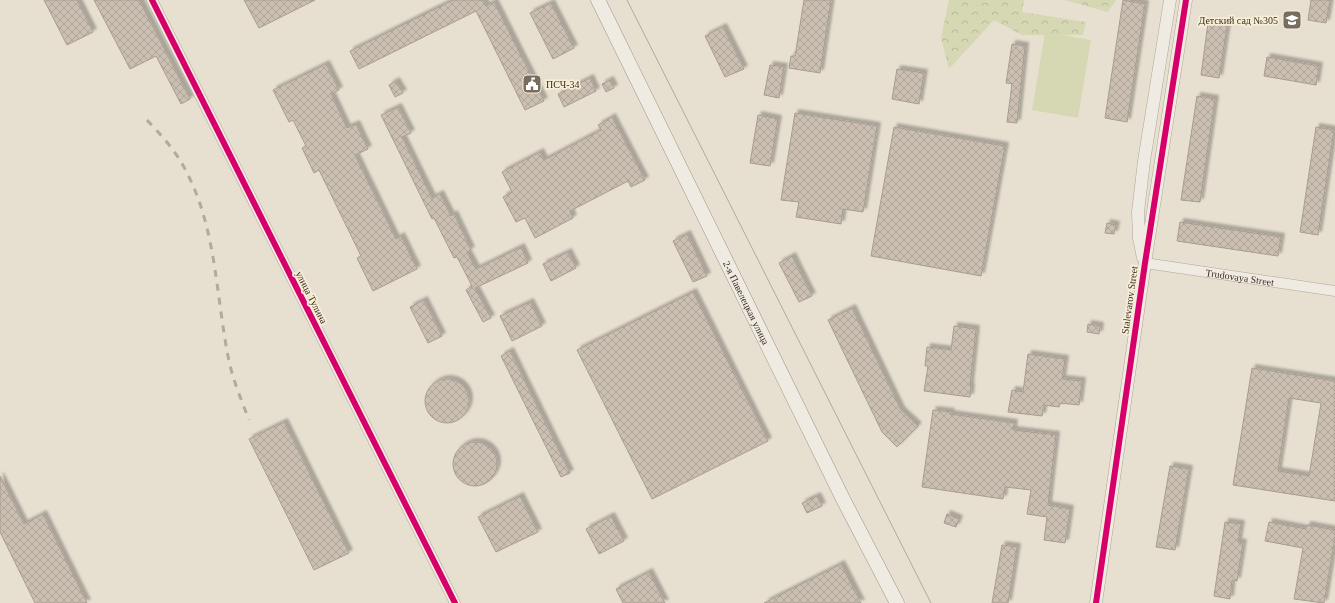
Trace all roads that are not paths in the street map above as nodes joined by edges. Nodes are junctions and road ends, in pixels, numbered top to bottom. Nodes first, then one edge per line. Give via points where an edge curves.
1 (152, 0) edge
2 (598, 0) edge
3 (1170, 0) edge
4 (1186, 0) edge
5 (1145, 263) junction
6 (1335, 290) edge
7 (455, 603) edge
8 (898, 603) edge
9 (1096, 603) edge

1 - 7 street, улица Тулина
2 - 8 main road, 2-я Павелецкая улица via 843,499
3 - 5 street, Stalevarov Street via 1138,212 1138,238
4 - 5 street, Stalevarov Street
5 - 6 street, Trudovaya Street
5 - 9 street, Stalevarov Street

